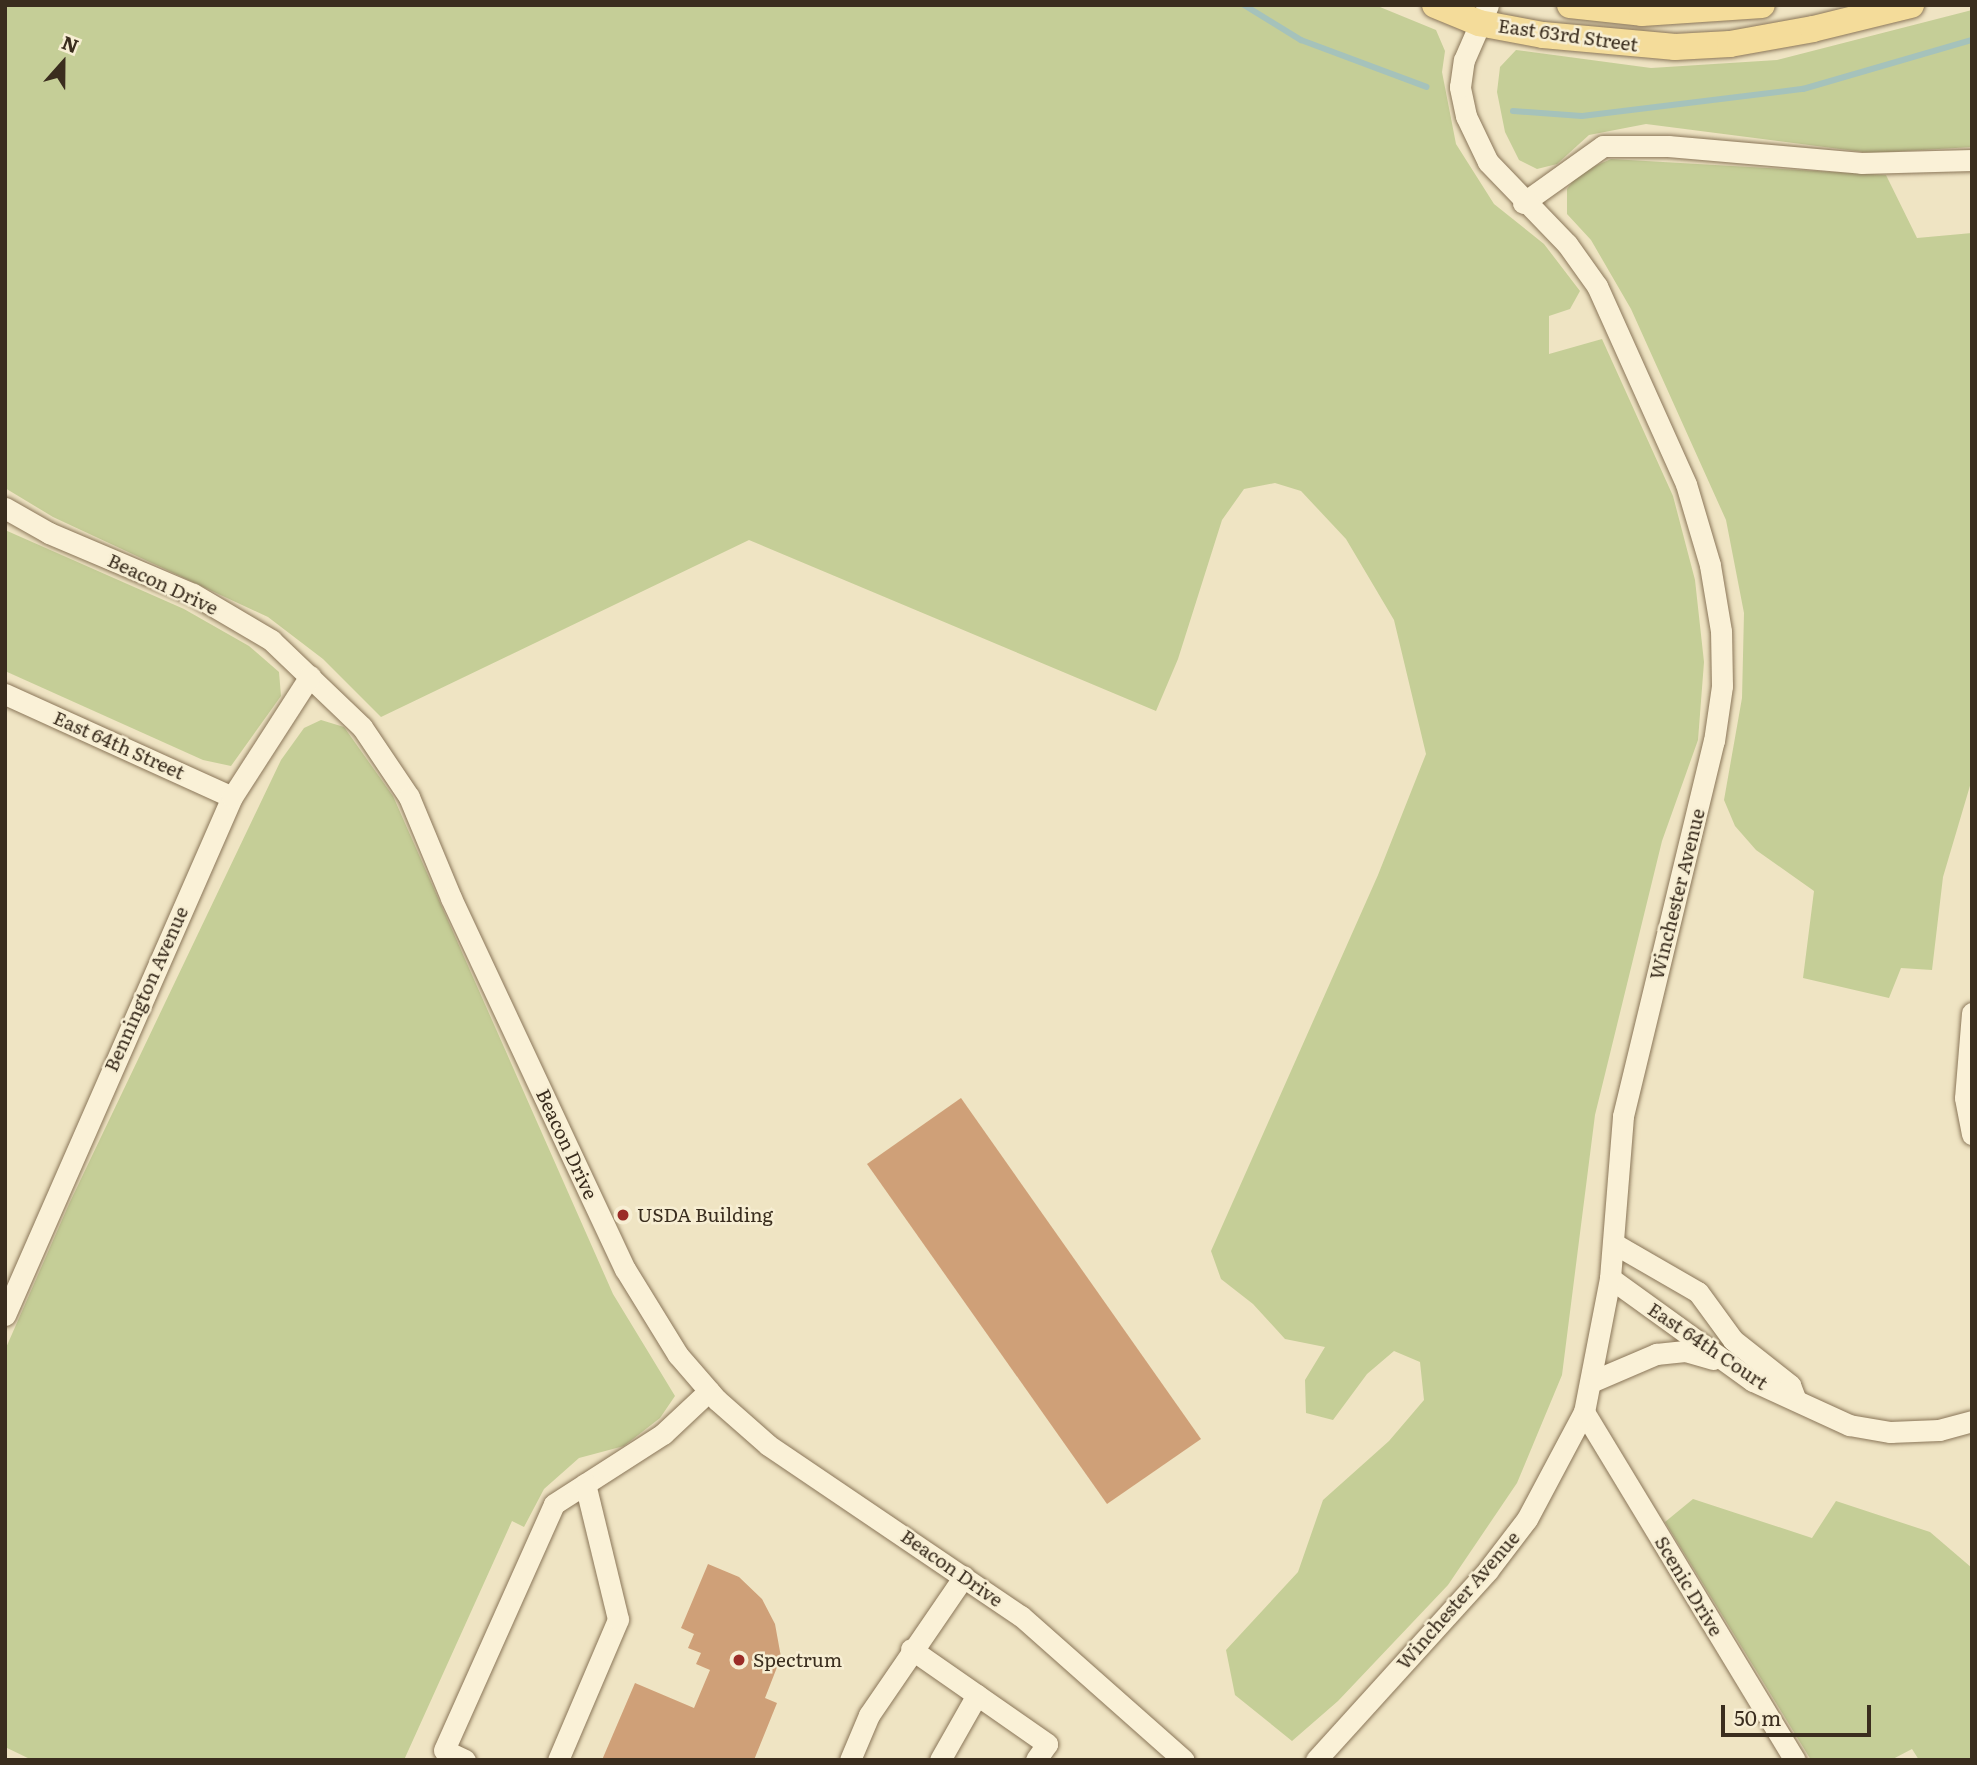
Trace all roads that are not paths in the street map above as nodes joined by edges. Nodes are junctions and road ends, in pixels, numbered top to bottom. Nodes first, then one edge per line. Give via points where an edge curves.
1 (1435, 5) edge
2 (1570, 5) edge
3 (1762, 5) edge
4 (1911, 5) edge
5 (1483, 14) edge
6 (1972, 160) edge
7 (1524, 204) junction
8 (5, 508) edge
9 (310, 676) junction
10 (5, 694) edge
11 (232, 797) junction
12 (1972, 1013) edge
13 (1972, 1134) edge
14 (1613, 1243) junction
15 (1610, 1278) junction
16 (5, 1315) edge
17 (1735, 1368) junction
18 (1593, 1381) junction
19 (709, 1391) junction
20 (1796, 1400) junction
21 (1584, 1412) junction
22 (1972, 1421) edge
23 (585, 1484) junction
24 (964, 1576) junction
25 (911, 1649) junction
26 (977, 1695) junction
27 (441, 1755) edge
28 (466, 1760) edge
29 (558, 1760) edge
30 (850, 1760) edge
31 (940, 1760) edge
32 (1036, 1760) edge
33 (1184, 1760) edge
34 (1316, 1760) edge
35 (1795, 1760) edge

1 - 5 main road, East 63rd Street
2 - 3 main road, East 63rd Street via 1642,13
4 - 5 main road, East 63rd Street via 1730,44 1675,47 1608,44
5 - 7 street, Winchester Avenue via 1460,87 1466,116 1488,162
6 - 7 street via 1860,163 1668,146 1603,146
7 - 14 street, Winchester Avenue via 1567,244 1597,286 1686,484 1710,565 1721,631 1714,741 1623,1116 1614,1174
8 - 9 street, Beacon Drive via 49,533 193,594 271,640
9 - 11 street, Bennington Avenue
9 - 19 street, Beacon Drive via 362,727 409,797 451,898 625,1269 678,1355
10 - 11 street, East 64th Street
11 - 16 street, Bennington Avenue
12 - 13 street via 1965,1098
14 - 15 street, Winchester Avenue
14 - 20 street via 1698,1292 1733,1340 1790,1385
15 - 17 street, East 64th Court
15 - 18 street, Winchester Avenue
17 - 18 street via 1709,1357 1675,1352 1656,1354
17 - 20 street, East 64th Court
18 - 21 street, Winchester Avenue
19 - 23 street via 663,1434
19 - 24 street, Beacon Drive via 768,1445
20 - 22 street, East 64th Court via 1849,1425 1890,1432 1939,1430
21 - 34 street, Winchester Avenue via 1527,1519 1496,1560
21 - 35 street, Scenic Drive
23 - 27 street via 554,1504
23 - 29 street via 618,1619
24 - 25 street
24 - 33 street, Beacon Drive via 1021,1616
25 - 26 street
25 - 30 street via 869,1715
26 - 31 street
26 - 32 street via 1046,1744
27 - 28 street

